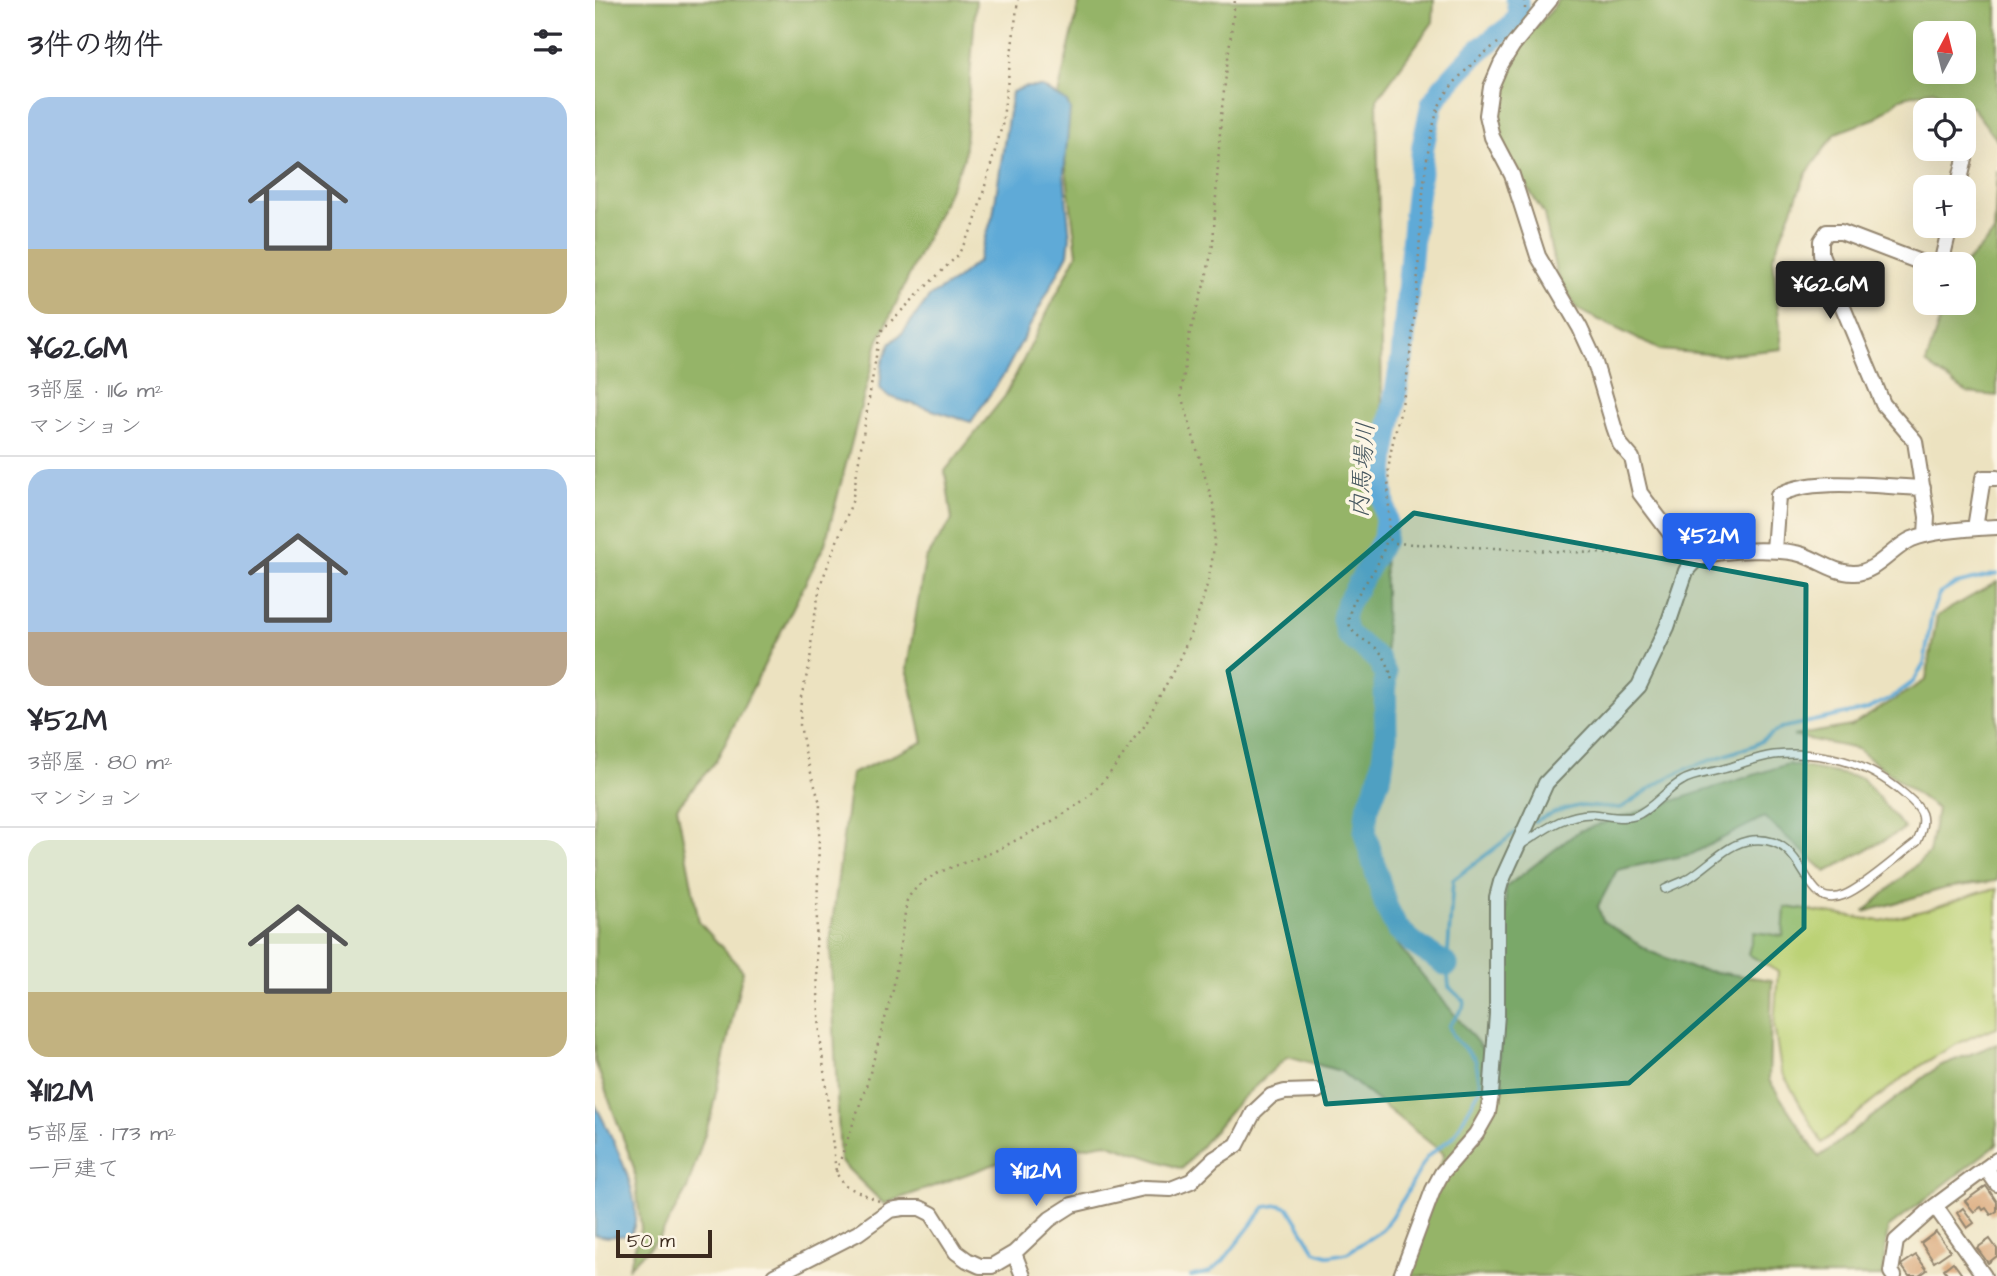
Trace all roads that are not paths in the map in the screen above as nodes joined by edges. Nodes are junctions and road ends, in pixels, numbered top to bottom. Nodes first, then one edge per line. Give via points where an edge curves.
1 (1550, 0) edge
2 (1913, 259) edge
3 (1997, 478) edge
4 (1923, 488) junction
5 (1997, 527) edge
6 (1975, 528) junction
7 (1926, 535) junction
8 (1775, 550) junction
9 (1691, 560) junction
10 (1520, 840) junction
11 (1665, 889) dead end
12 (1317, 1091) dead end
13 (1991, 1164) edge
14 (1997, 1184) edge
15 (1935, 1206) junction
16 (1014, 1254) junction
17 (774, 1276) edge
18 (1023, 1276) edge
19 (1401, 1276) edge
20 (1894, 1276) edge
21 (1985, 1276) edge

1 - 9 street via 1513,45 1491,87 1487,115 1492,137 1512,175 1538,256 1593,356 1620,444 1632,458 1640,493
2 - 4 street via 1842,232 1827,232 1821,241 1821,254 1883,404 1915,441
3 - 6 street via 1983,478
4 - 7 street
4 - 8 street via 1808,485 1787,490 1777,496
5 - 6 street
6 - 7 street
7 - 8 street via 1901,544 1856,574 1801,554
8 - 9 street via 1718,552
9 - 10 street via 1656,654 1639,686 1546,783
10 - 11 lane via 1578,815 1639,814 1682,780 1773,755 1812,756 1873,770 1918,806 1924,818 1917,842 1847,894 1833,899 1812,888 1787,848 1766,840 1739,844
10 - 19 street via 1497,897 1497,1014 1487,1113 1433,1190
12 - 16 street via 1271,1096 1254,1112 1237,1145 1191,1181 1171,1189 1144,1188 1072,1205 1050,1219
13 - 14 street
13 - 15 street
15 - 20 street via 1896,1241
15 - 21 street
16 - 17 street via 992,1266 980,1266 956,1252 932,1214 920,1208 890,1210 858,1233
16 - 18 street

